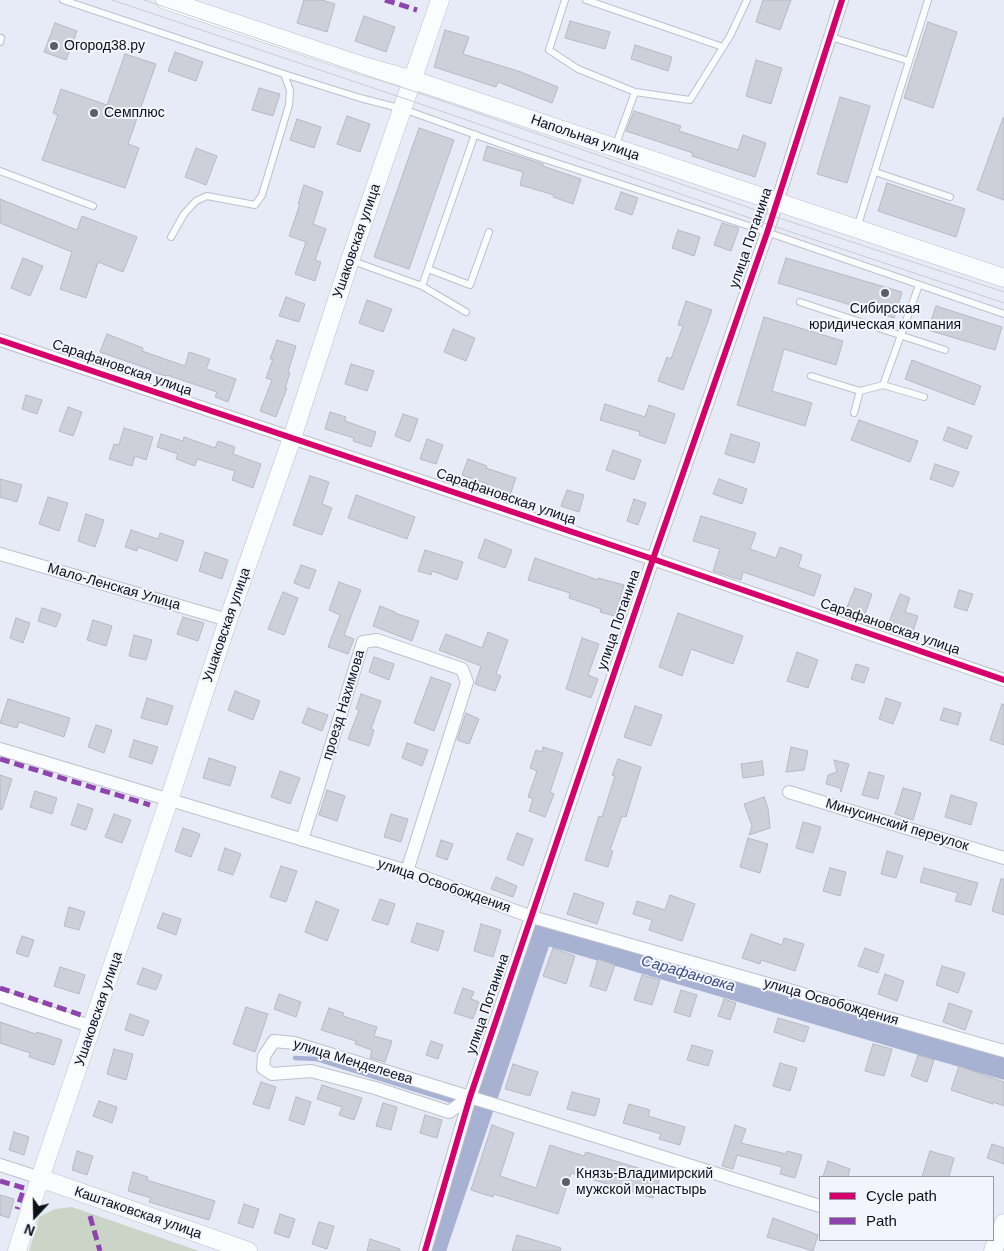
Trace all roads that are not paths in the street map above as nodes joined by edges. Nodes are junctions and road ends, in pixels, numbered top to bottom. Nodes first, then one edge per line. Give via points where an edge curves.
1 (63, 0) edge
2 (166, 0) edge
3 (440, 0) edge
4 (565, 0) edge
5 (586, 0) edge
6 (747, 0) edge
7 (842, 0) edge
8 (928, 0) edge
9 (830, 37) junction
10 (723, 47) junction
11 (909, 61) junction
12 (284, 74) junction
13 (413, 80) junction
14 (635, 92) junction
15 (403, 109) junction
16 (474, 134) junction
17 (615, 148) junction
18 (0, 170) edge
19 (875, 172) junction
20 (950, 197) dead end
21 (777, 202) junction
22 (94, 206) dead end
23 (857, 229) junction
24 (489, 232) dead end
25 (767, 233) junction
26 (171, 238) dead end
27 (350, 260) junction
28 (428, 269) junction
29 (1004, 278) edge
30 (919, 285) junction
31 (422, 286) junction
32 (800, 302) dead end
33 (466, 312) dead end
34 (1004, 314) edge
35 (901, 336) junction
36 (0, 340) edge
37 (945, 350) dead end
38 (811, 376) dead end
39 (883, 385) junction
40 (860, 391) junction
41 (924, 397) dead end
42 (854, 413) dead end
43 (292, 438) junction
44 (0, 554) edge
45 (653, 559) junction
46 (228, 620) junction
47 (1004, 680) edge
48 (0, 749) edge
49 (789, 792) dead end
50 (170, 800) junction
51 (302, 840) junction
52 (1004, 858) edge
53 (407, 871) junction
54 (532, 916) junction
55 (0, 996) edge
56 (93, 1027) junction
57 (1004, 1051) edge
58 (470, 1097) junction
59 (0, 1166) edge
60 (40, 1178) junction
61 (819, 1206) edge
62 (18, 1251) edge
63 (248, 1251) edge
64 (425, 1251) edge

1 - 12 lane
2 - 13 main road, Напольная улица
3 - 13 main road, Ушаковская улица
4 - 14 lane via 549,50 578,69
5 - 10 lane
6 - 10 lane
7 - 9 street, улица Потанина
8 - 11 lane
9 - 11 lane
9 - 21 street, улица Потанина
10 - 14 lane via 690,100
11 - 19 lane
12 - 15 lane
12 - 26 lane via 290,90 289,105 262,195 255,205 207,196 184,214
13 - 15 main road, Ушаковская улица
13 - 17 main road, Напольная улица
14 - 17 lane
15 - 16 lane
15 - 27 main road, Ушаковская улица
16 - 25 lane
16 - 28 lane
17 - 21 main road, Напольная улица
18 - 22 lane
19 - 20 lane
19 - 23 lane
21 - 23 main road, Напольная улица
21 - 25 street, улица Потанина
23 - 29 main road, Напольная улица
24 - 28 lane via 470,285
25 - 30 lane
25 - 45 street, улица Потанина
27 - 31 lane
27 - 43 main road, Ушаковская улица
28 - 31 lane
30 - 34 lane
30 - 35 lane
31 - 33 lane
32 - 35 lane
35 - 37 lane
35 - 39 lane
36 - 43 street, Сарафановская улица
38 - 40 lane
39 - 40 lane
39 - 41 lane
40 - 42 lane
43 - 45 street, Сарафановская улица
43 - 46 main road, Ушаковская улица
44 - 46 street, Мало-Ленская Улица
45 - 47 street, Сарафановская улица
45 - 54 street, улица Потанина
46 - 50 main road, Ушаковская улица
48 - 50 street, улица Освобождения
49 - 52 street, Минусинский переулок
50 - 51 street, улица Освобождения
50 - 56 main road, Ушаковская улица
51 - 53 street, улица Освобождения
51 - 53 street, проезд Нахимова via 363,642 377,640 462,669 467,682
53 - 54 street, улица Освобождения
54 - 57 street, улица Освобождения
54 - 58 street, улица Потанина
55 - 56 street
56 - 60 main road, Ушаковская улица
58 - 58 street, улица Менделеева via 294,1043 274,1041 264,1056 263,1068 272,1074 311,1071 449,1112
58 - 61 street, улица Менделеева
58 - 64 street, улица Потанина
59 - 60 street, Каштаковская улица
60 - 62 main road, Ушаковская улица
60 - 63 main road, Каштаковская улица

